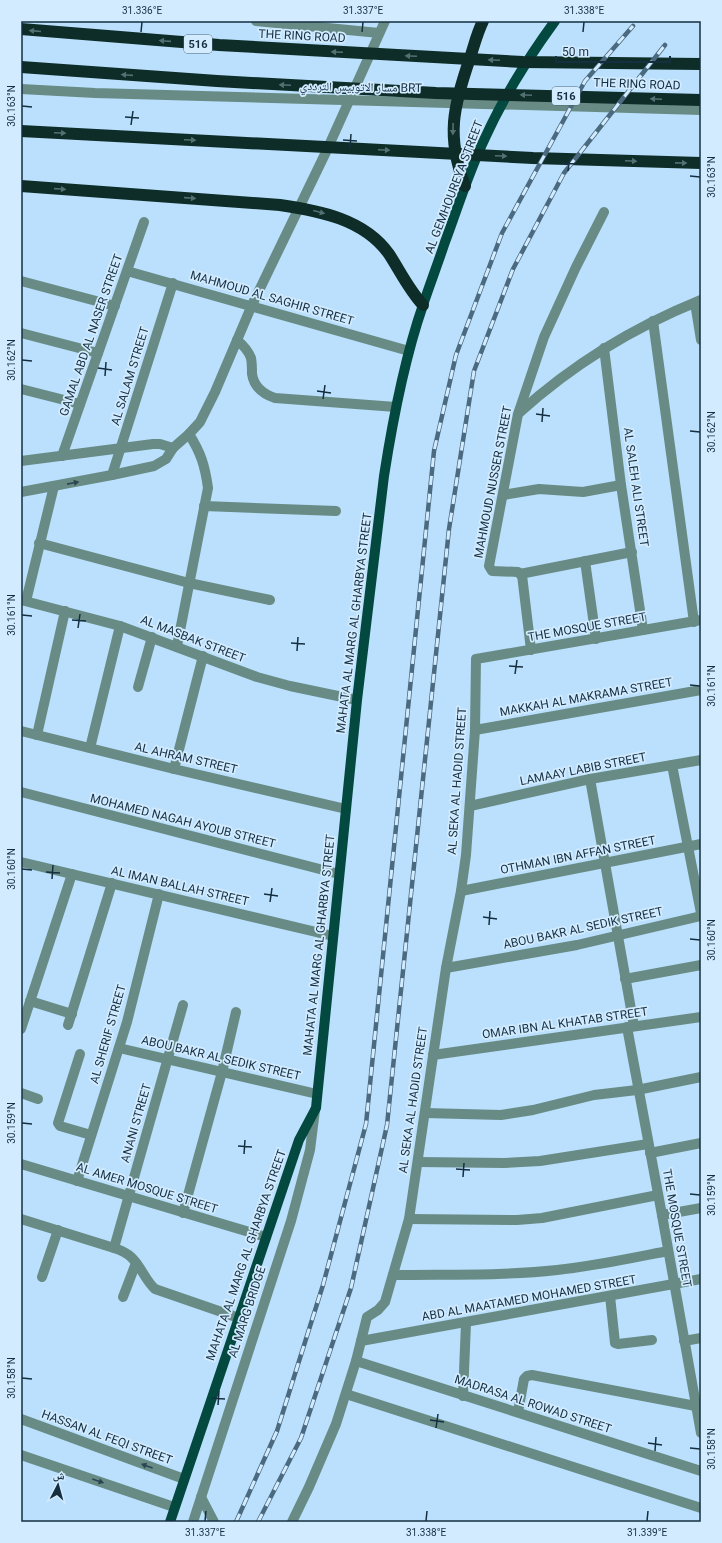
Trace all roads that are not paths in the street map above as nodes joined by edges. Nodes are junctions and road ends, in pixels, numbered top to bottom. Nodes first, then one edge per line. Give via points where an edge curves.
1 (256, 21) edge
2 (385, 21) edge
3 (555, 21) edge
4 (483, 22) edge
5 (21, 29) edge
6 (379, 33) junction
7 (701, 64) edge
8 (21, 67) edge
9 (21, 89) edge
10 (701, 100) edge
11 (701, 110) edge
12 (21, 131) edge
13 (701, 163) edge
14 (21, 186) edge
15 (466, 186) junction
16 (300, 208) junction
17 (604, 212) dead end
18 (144, 222) dead end
19 (127, 271) junction
20 (21, 281) edge
21 (173, 283) junction
22 (698, 302) edge
23 (252, 305) junction
24 (423, 305) junction
25 (115, 306) junction
26 (653, 321) junction
27 (21, 333) edge
28 (237, 340) junction
29 (701, 340) edge
30 (604, 348) junction
31 (410, 350) junction
32 (98, 353) junction
33 (21, 389) edge
34 (80, 404) junction
35 (396, 407) junction
36 (518, 414) junction
37 (189, 434) junction
38 (121, 447) junction
39 (173, 448) junction
40 (62, 456) junction
41 (21, 461) edge
42 (112, 475) junction
43 (621, 485) junction
44 (54, 486) junction
45 (21, 492) edge
46 (503, 495) junction
47 (204, 506) junction
48 (336, 511) dead end
49 (39, 543) junction
50 (632, 552) junction
51 (585, 561) junction
52 (520, 574) junction
53 (189, 583) junction
54 (23, 600) edge
55 (270, 600) dead end
56 (65, 611) junction
57 (697, 621) edge
58 (120, 626) junction
59 (643, 630) junction
60 (152, 637) junction
61 (596, 639) junction
62 (177, 646) junction
63 (531, 650) junction
64 (203, 656) junction
65 (476, 659) joint
66 (138, 687) dead end
67 (701, 690) edge
68 (357, 700) junction
69 (475, 730) junction
70 (21, 731) edge
71 (37, 735) junction
72 (90, 748) junction
73 (701, 760) edge
74 (672, 765) junction
75 (174, 769) junction
76 (590, 779) junction
77 (21, 792) edge
78 (470, 806) junction
79 (346, 809) junction
80 (701, 844) edge
81 (687, 847) junction
82 (21, 862) edge
83 (604, 864) junction
84 (72, 874) junction
85 (340, 874) junction
86 (112, 883) junction
87 (461, 891) junction
88 (159, 894) junction
89 (701, 913) edge
90 (701, 916) edge
91 (617, 934) junction
92 (333, 936) junction
93 (701, 965) edge
94 (446, 968) junction
95 (625, 979) junction
96 (30, 1001) junction
97 (183, 1005) dead end
98 (236, 1012) dead end
99 (72, 1014) junction
100 (701, 1017) edge
101 (68, 1026) dead end
102 (630, 1027) junction
103 (21, 1029) edge
104 (119, 1048) junction
105 (80, 1054) dead end
106 (433, 1055) junction
107 (167, 1059) junction
108 (222, 1072) junction
109 (701, 1077) edge
110 (637, 1090) junction
111 (21, 1094) edge
112 (317, 1094) junction
113 (38, 1098) dead end
114 (316, 1108) junction
115 (425, 1113) junction
116 (91, 1135) junction
117 (701, 1143) edge
118 (649, 1148) junction
119 (418, 1162) junction
120 (21, 1164) edge
121 (77, 1181) junction
122 (658, 1195) junction
123 (128, 1196) junction
124 (701, 1208) edge
125 (183, 1212) junction
126 (662, 1215) junction
127 (21, 1219) edge
128 (409, 1219) junction
129 (58, 1230) junction
130 (266, 1237) junction
131 (114, 1248) junction
132 (668, 1251) junction
133 (136, 1263) junction
134 (393, 1275) junction
135 (42, 1277) dead end
136 (701, 1279) edge
137 (674, 1284) junction
138 (610, 1296) junction
139 (123, 1297) dead end
140 (239, 1318) junction
141 (466, 1322) junction
142 (701, 1338) edge
143 (652, 1340) dead end
144 (361, 1341) junction
145 (684, 1341) junction
146 (356, 1361) junction
147 (346, 1394) junction
148 (463, 1396) junction
149 (699, 1407) edge
150 (518, 1412) junction
151 (21, 1419) edge
152 (701, 1433) edge
153 (21, 1455) edge
154 (701, 1471) edge
155 (184, 1479) junction
156 (201, 1497) junction
157 (174, 1507) junction
158 (701, 1508) edge
159 (170, 1522) edge
160 (192, 1522) edge
161 (214, 1522) edge
162 (292, 1522) edge

1 - 6 street
2 - 6 street
3 - 15 main road, AL GEMHOUREYA STREET via 534,49 508,93 485,138
4 -> 15 highway via 460,86 453,119 455,153
7 -> 5 highway, THE RING ROAD / 516 via 523,62 219,46
6 - 16 street
10 -> 8 highway, THE RING ROAD / 516 via 436,93
9 - 11 street, مسار الاتوبيس الترددي BRT
12 -> 13 highway via 525,157
14 -> 16 highway
15 - 24 main road, AL GEMHOUREYA STREET
16 - 23 street
16 -> 24 highway via 349,222 372,236 388,253
17 - 36 street, MAHMOUD NUSSER STREET via 544,338
18 - 19 street, GAMAL ABD AL NASER STREET
19 - 21 street, MAHMOUD AL SAGHIR STREET
19 - 25 street, GAMAL ABD AL NASER STREET
20 - 25 street
21 - 23 street, MAHMOUD AL SAGHIR STREET
21 - 38 street, AL SALAM STREET
22 - 26 street
22 - 29 street
23 - 28 street
23 - 31 street, MAHMOUD AL SAGHIR STREET
24 - 31 main road, AL GEMHOUREYA STREET
25 - 32 street, GAMAL ABD AL NASER STREET
26 - 30 street
26 - 57 street
27 - 32 street
28 - 35 street via 250,356 256,386 268,396
28 - 37 street via 208,408
30 - 36 street via 568,372
30 - 43 street, AL SALEH ALI STREET
31 - 35 main road, MAHATA AL MARG AL GHARBYA STREET
32 - 34 street, GAMAL ABD AL NASER STREET
33 - 34 street
34 - 40 street, GAMAL ABD AL NASER STREET
35 - 68 main road, MAHATA AL MARG AL GHARBYA STREET via 384,476
36 - 46 street, MAHMOUD NUSSER STREET
37 - 39 street
37 - 47 street via 200,451 206,470 208,488
38 - 39 street via 160,444
38 - 40 street
38 - 42 street, AL SALAM STREET
39 - 42 street via 166,459 154,466
40 - 41 street
44 -> 42 street
43 - 46 street via 583,492 539,489
43 - 50 street, AL SALEH ALI STREET
44 - 45 street
44 - 49 street
46 - 52 street, MAHMOUD NUSSER STREET via 489,568 492,571
47 - 48 street
47 - 53 street
49 - 53 street
49 - 54 street
50 - 51 street
50 - 59 street, AL SALEH ALI STREET
51 - 52 street
51 - 61 street
52 - 63 street
53 - 55 street
53 - 62 street
54 - 56 street, AL MASBAK STREET
56 - 58 street, AL MASBAK STREET
56 - 71 street
57 - 59 street, THE MOSQUE STREET
58 - 60 street, AL MASBAK STREET
58 - 72 street
59 - 61 street, THE MOSQUE STREET
60 - 62 street, AL MASBAK STREET
60 - 66 street
61 - 63 street, THE MOSQUE STREET
62 - 64 street, AL MASBAK STREET
63 - 65 street, THE MOSQUE STREET
64 - 68 street, AL MASBAK STREET via 256,677
64 - 75 street
65 - 69 street, AL SEKA AL HADID STREET
67 - 69 street, MAKKAH AL MAKRAMA STREET
68 - 79 main road, MAHATA AL MARG AL GHARBYA STREET
69 - 78 street, AL SEKA AL HADID STREET
70 - 71 street, AL AHRAM STREET
71 - 72 street, AL AHRAM STREET
72 - 75 street, AL AHRAM STREET
73 - 74 street, LAMAAY LABIB STREET
74 - 76 street, LAMAAY LABIB STREET
74 - 81 street
75 - 79 street, AL AHRAM STREET
76 - 78 street, LAMAAY LABIB STREET
76 - 83 street, THE MOSQUE STREET
77 - 85 street, MOHAMED NAGAH AYOUB STREET
78 - 87 street, AL SEKA AL HADID STREET
79 - 85 main road, MAHATA AL MARG AL GHARBYA STREET
80 - 81 street, OTHMAN IBN AFFAN STREET
81 - 83 street, OTHMAN IBN AFFAN STREET
81 - 89 street
82 - 84 street, AL IMAN BALLAH STREET
83 - 87 street, OTHMAN IBN AFFAN STREET
83 - 91 street, THE MOSQUE STREET
84 - 86 street, AL IMAN BALLAH STREET
84 - 96 street
85 - 92 main road, MAHATA AL MARG AL GHARBYA STREET
86 - 88 street, AL IMAN BALLAH STREET
86 - 99 street
87 - 94 street, AL SEKA AL HADID STREET
88 - 92 street, AL IMAN BALLAH STREET
88 - 104 street, AL SHERIF STREET
90 - 91 street, ABOU BAKR AL SEDIK STREET
91 - 94 street, ABOU BAKR AL SEDIK STREET via 577,945
91 - 95 street, THE MOSQUE STREET
92 - 112 main road, MAHATA AL MARG AL GHARBYA STREET
93 - 95 street
94 - 106 street, AL SEKA AL HADID STREET
95 - 102 street, THE MOSQUE STREET
96 - 99 street
96 - 103 street
97 - 107 street, ANANI STREET
98 - 108 street
99 - 101 street
100 - 102 street, OMAR IBN AL KHATAB STREET
102 - 106 street, OMAR IBN AL KHATAB STREET
102 - 110 street, THE MOSQUE STREET
104 - 107 street, ABOU BAKR AL SEDIK STREET
104 - 116 street, AL SHERIF STREET
105 - 116 street via 58,1123 60,1126
106 - 115 street, AL SEKA AL HADID STREET
107 - 108 street, ABOU BAKR AL SEDIK STREET
107 - 123 street, ANANI STREET
108 - 112 street, ABOU BAKR AL SEDIK STREET
108 - 125 street
109 - 110 street
110 - 115 street via 594,1095 501,1115
110 - 118 street, THE MOSQUE STREET
111 - 113 street
112 - 114 main road, MAHATA AL MARG AL GHARBYA STREET
114 - 130 main road, MAHATA AL MARG AL GHARBYA STREET via 299,1140
114 - 156 street, AL MARG BRIDGE via 310,1150 291,1221
115 - 119 street, AL SEKA AL HADID STREET
116 - 121 street, AL SHERIF STREET
117 - 118 street
118 - 119 street via 540,1162
118 - 122 street, THE MOSQUE STREET
119 - 128 street, AL SEKA AL HADID STREET
120 - 121 street, AL AMER MOSQUE STREET
121 - 123 street, AL AMER MOSQUE STREET
122 - 126 street, THE MOSQUE STREET
122 - 128 street via 542,1218
123 - 125 street, AL AMER MOSQUE STREET
123 - 131 street, ANANI STREET
124 - 126 street
125 - 130 street, AL AMER MOSQUE STREET
126 - 132 street, THE MOSQUE STREET
127 - 129 street
128 - 134 street, AL SEKA AL HADID STREET
129 - 131 street
129 - 135 street
130 - 140 main road, MAHATA AL MARG AL GHARBYA STREET
131 - 133 street via 125,1253
132 - 134 street via 557,1270
132 - 137 street, THE MOSQUE STREET
133 - 139 street
133 - 140 street via 148,1283 156,1289
134 - 144 street, AL SEKA AL HADID STREET via 385,1302 367,1317
136 - 137 street, ABD AL MAATAMED MOHAMED STREET
137 - 138 street, ABD AL MAATAMED MOHAMED STREET
137 - 145 street, THE MOSQUE STREET
138 - 141 street, ABD AL MAATAMED MOHAMED STREET
138 - 143 street via 615,1342 618,1344
140 - 155 main road, MAHATA AL MARG AL GHARBYA STREET
141 - 144 street, ABD AL MAATAMED MOHAMED STREET
141 - 148 street
142 - 145 street
144 - 146 street, AL SEKA AL HADID STREET
145 - 149 street, THE MOSQUE STREET
146 - 147 street, AL SEKA AL HADID STREET
146 - 148 street, MADRASA AL ROWAD STREET
147 - 158 street
147 - 162 street, AL SEKA AL HADID STREET via 323,1456
148 - 150 street, MADRASA AL ROWAD STREET
149 - 150 street via 532,1375 524,1379
149 - 152 street, THE MOSQUE STREET
150 - 154 street, MADRASA AL ROWAD STREET
155 -> 151 street, HASSAN AL FEQI STREET
153 -> 157 street
155 - 157 main road, MAHATA AL MARG AL GHARBYA STREET
156 - 160 street, AL MARG BRIDGE
156 - 161 street
157 - 159 main road, MAHATA AL MARG AL GHARBYA STREET

